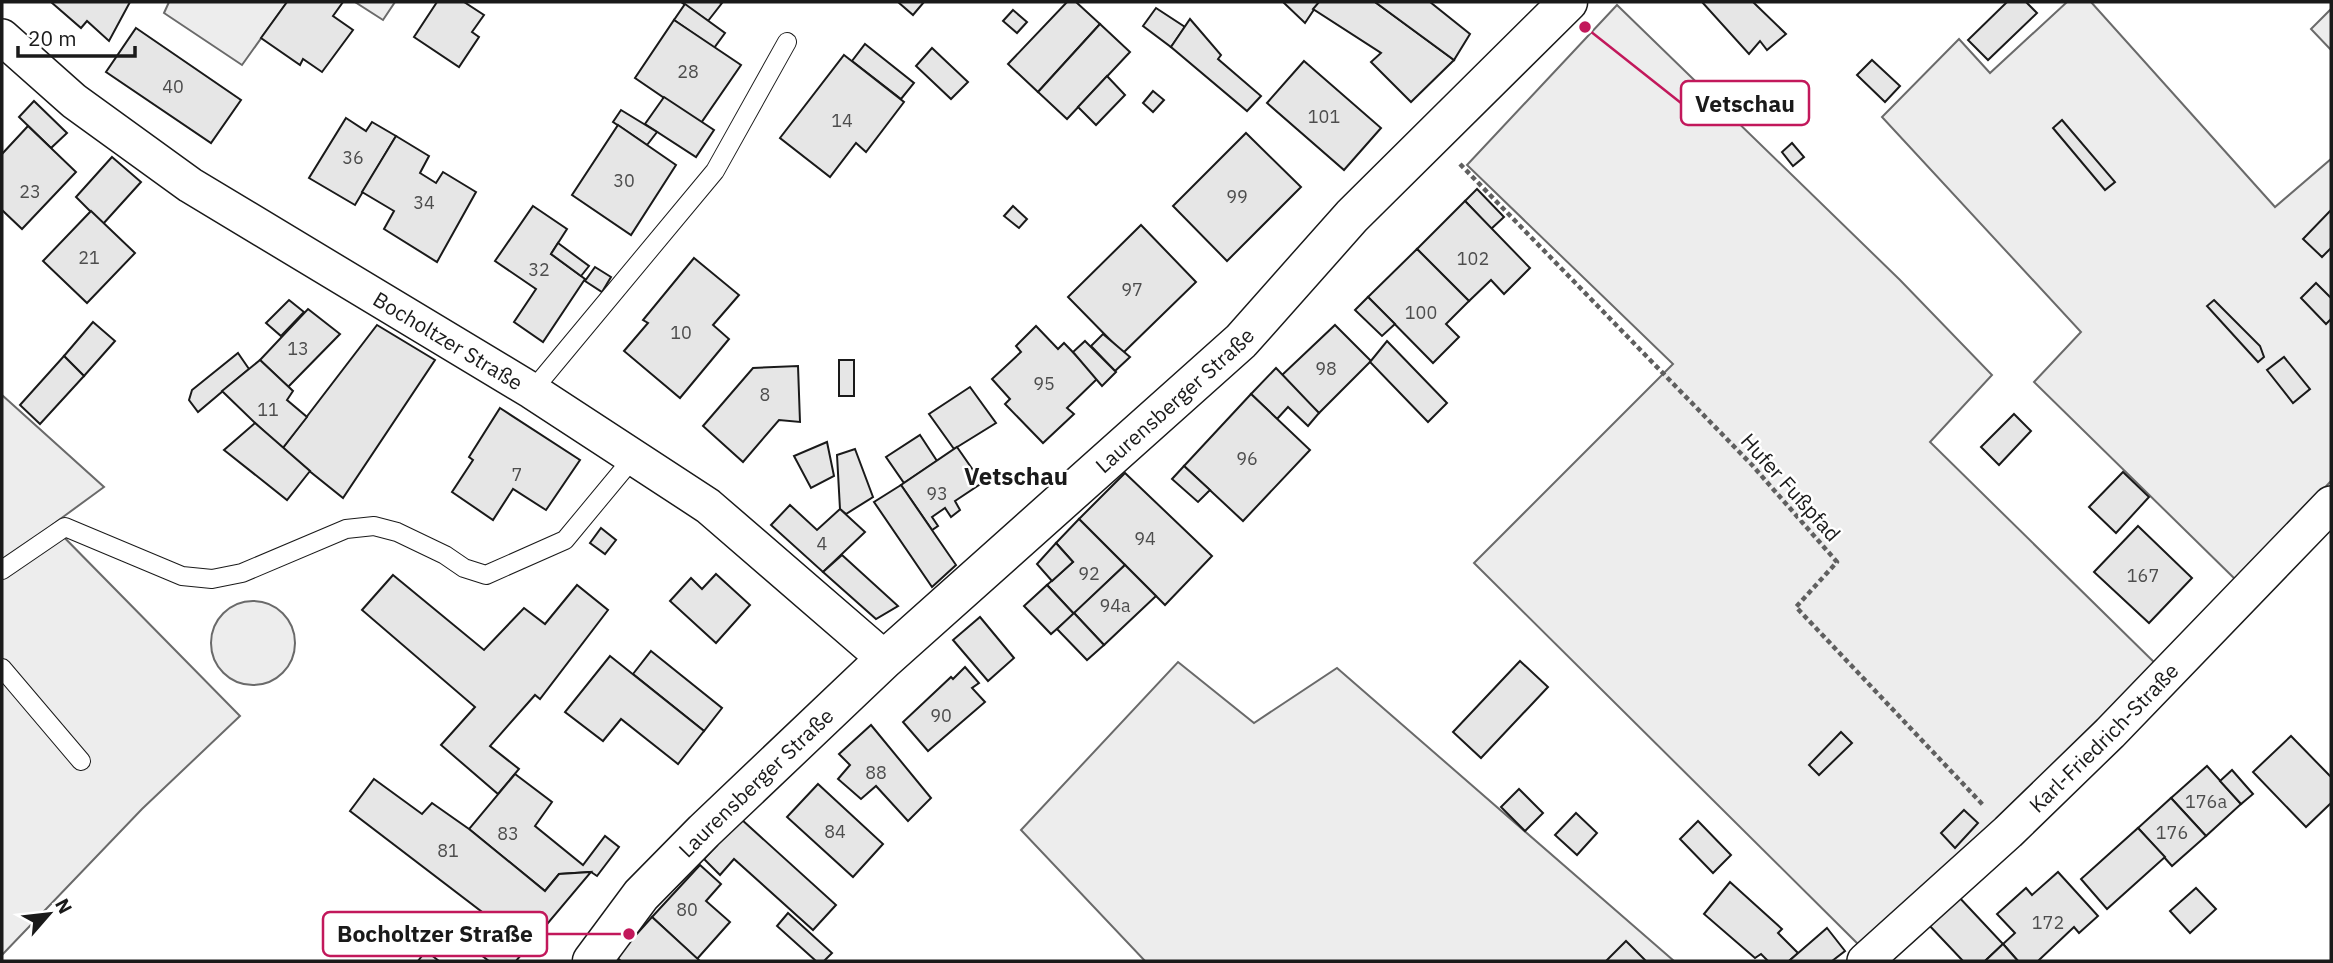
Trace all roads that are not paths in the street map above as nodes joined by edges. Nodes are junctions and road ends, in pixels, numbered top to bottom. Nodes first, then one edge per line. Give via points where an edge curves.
1 (1568, 2) edge
2 (2, 37) edge
3 (788, 42) dead end
4 (532, 390) junction
5 (633, 458) junction
6 (2331, 504) edge
7 (2, 570) edge
8 (885, 659) junction
9 (2, 668) edge
10 (81, 761) dead end
11 (592, 961) edge
12 (1865, 961) edge

1 - 8 street, Laurensberger Straße via 1352,216 1241,341
2 - 4 street, Bocholtzer Straße via 74,101 190,185
3 - 4 lane via 715,171
4 - 5 street, Bocholtzer Straße
5 - 7 lane via 565,540 486,575 397,532 374,526 346,529 242,573 212,579 182,576 65,527
5 - 8 street, Bocholtzer Straße via 708,506
6 - 12 street, Karl-Friedrich-Straße via 2110,733
8 - 11 street, Laurensberger Straße via 641,895
9 - 10 lane

